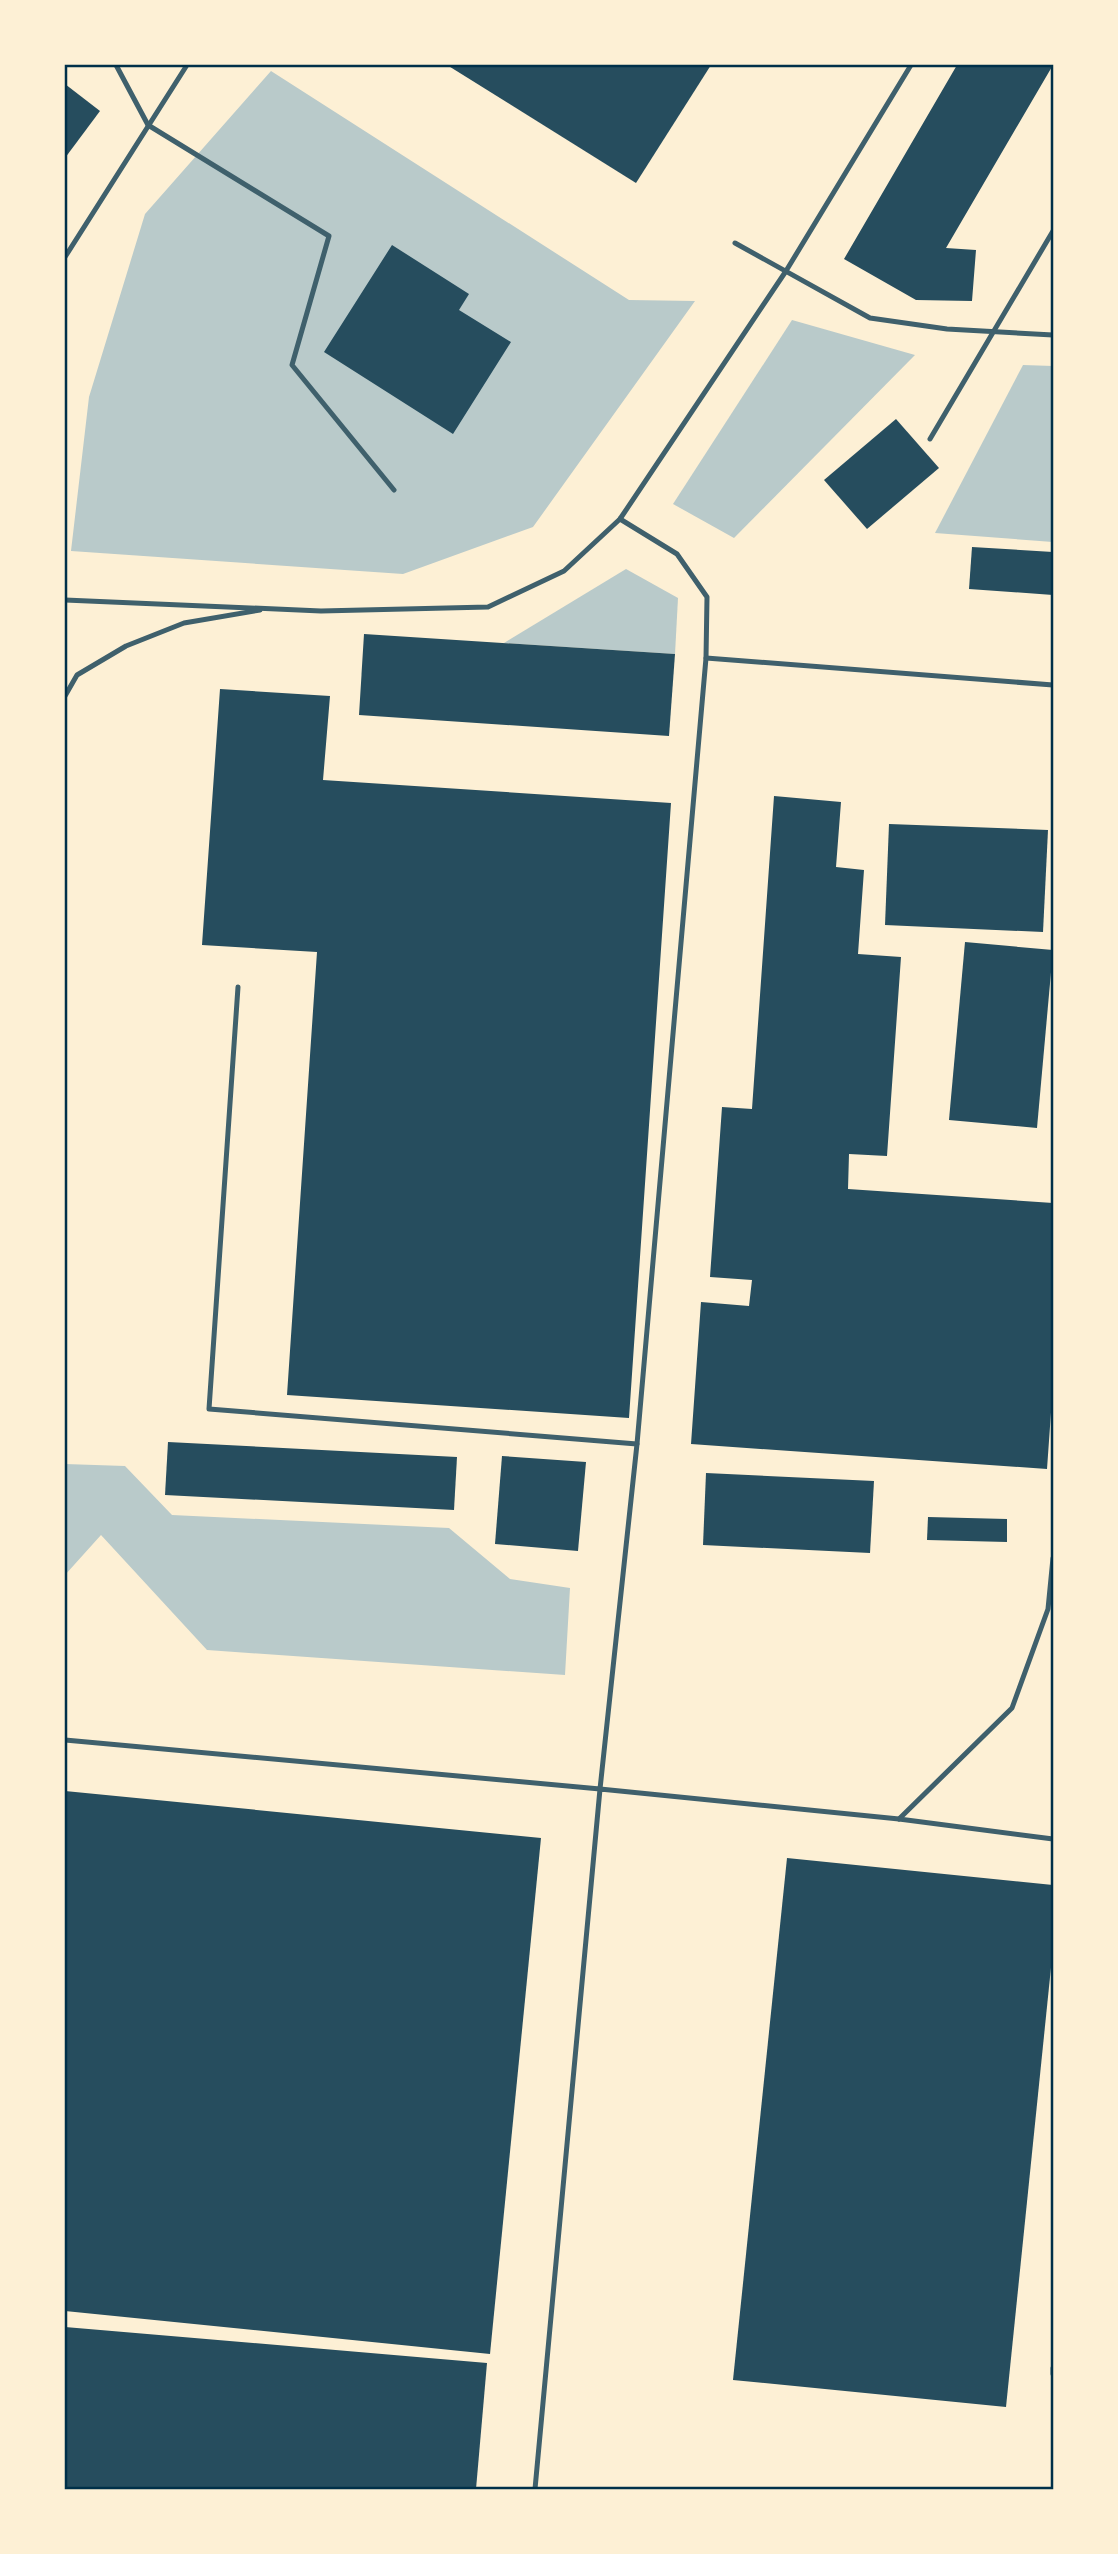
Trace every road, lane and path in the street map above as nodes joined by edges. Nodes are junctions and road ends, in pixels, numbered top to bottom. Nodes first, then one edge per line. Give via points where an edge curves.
1 (116, 65) edge
2 (187, 65) edge
3 (911, 65) edge
4 (148, 125) junction
5 (1053, 231) edge
6 (735, 243) dead end
7 (65, 257) edge
8 (786, 271) junction
9 (993, 332) junction
10 (1053, 335) edge
11 (930, 439) dead end
12 (394, 490) dead end
13 (620, 519) junction
14 (65, 600) edge
15 (271, 608) junction
16 (706, 659) junction
17 (1053, 685) edge
18 (65, 696) edge
19 (238, 987) dead end
20 (637, 1444) junction
21 (1053, 1558) edge
22 (65, 1740) edge
23 (600, 1789) junction
24 (899, 1819) junction
25 (1053, 1839) edge
26 (1053, 2368) edge
27 (1053, 2374) edge
28 (536, 2489) edge

1 - 4 lane
2 - 4 lane
3 - 8 lane
4 - 7 lane
4 - 12 lane via 330,236 292,365
5 - 9 lane
6 - 8 lane
8 - 9 lane via 870,318
8 - 13 lane
9 - 10 lane
9 - 11 lane
13 - 15 lane via 564,571 488,607
13 - 16 lane via 677,554 707,597
14 - 15 lane
15 - 18 lane via 184,623 125,646 77,676
16 - 17 lane
16 - 20 lane
19 - 20 lane via 209,1409
20 - 23 lane
21 - 24 lane via 1048,1609 1012,1707
22 - 23 lane
23 - 24 lane
23 - 28 lane
24 - 25 lane
26 - 27 lane

